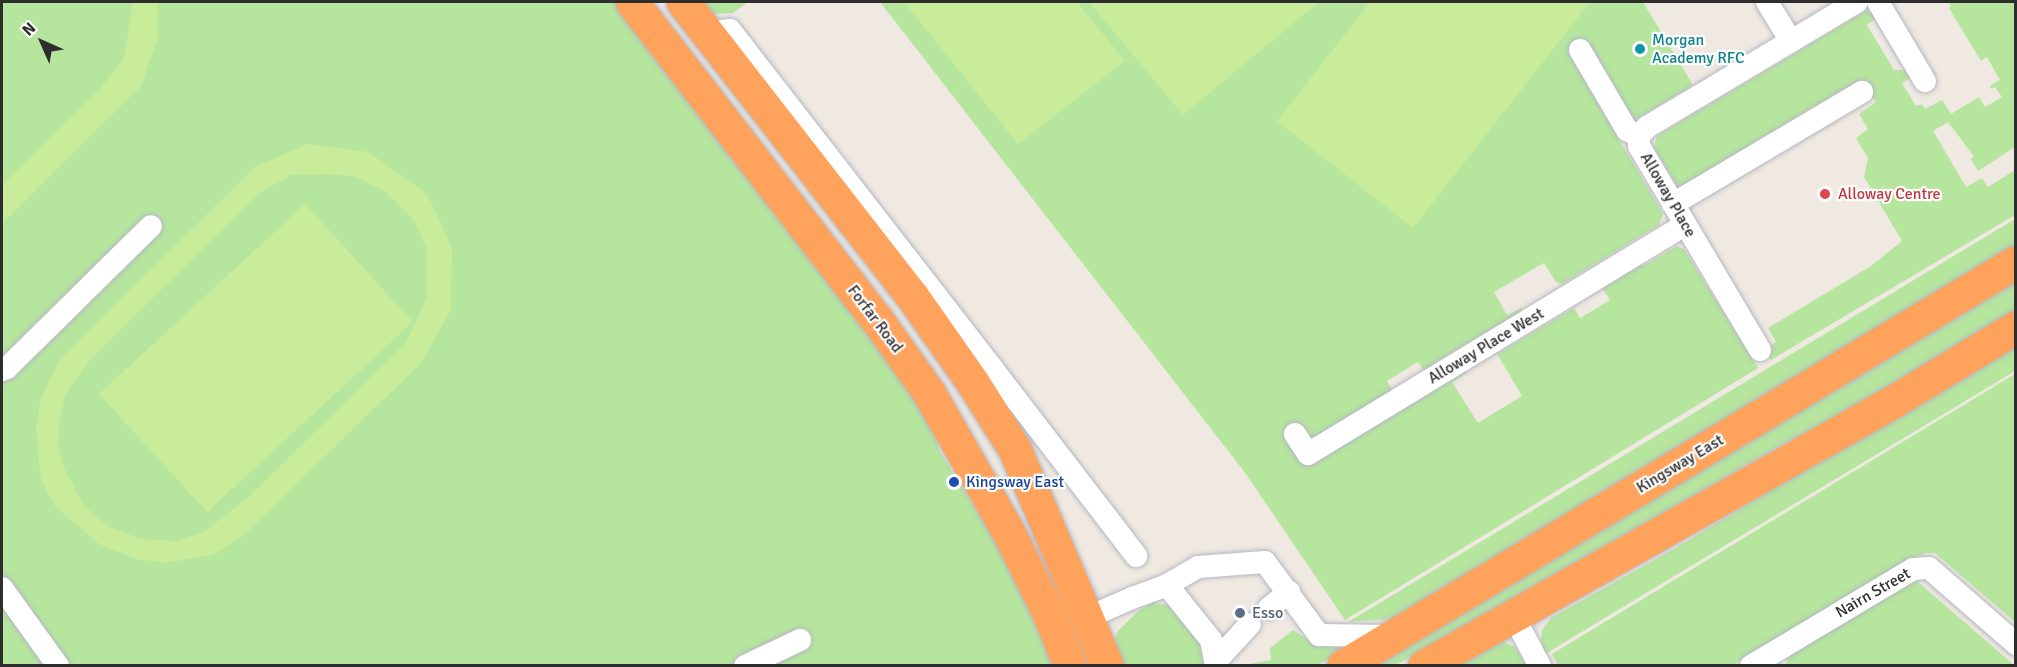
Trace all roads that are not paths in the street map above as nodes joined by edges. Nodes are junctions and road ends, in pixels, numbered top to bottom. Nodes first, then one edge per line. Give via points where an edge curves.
1 (632, 2) edge
2 (683, 2) edge
3 (1767, 2) edge
4 (1857, 2) edge
5 (1878, 2) edge
6 (1791, 41) junction
7 (1580, 50) dead end
8 (1925, 81) dead end
9 (1862, 92) dead end
10 (1639, 136) junction
11 (1673, 204) junction
12 (1685, 225) junction
13 (150, 226) dead end
14 (2016, 262) edge
15 (2016, 327) edge
16 (1761, 350) dead end
17 (2, 370) edge
18 (983, 376) junction
19 (1295, 434) dead end
20 (1136, 556) dead end
21 (1167, 585) junction
22 (2, 588) edge
23 (1289, 592) junction
24 (1269, 608) dead end
25 (1513, 615) junction
26 (1089, 617) junction
27 (1250, 624) dead end
28 (1394, 636) junction
29 (800, 640) dead end
30 (2016, 644) edge
31 (1216, 663) edge
32 (1761, 663) edge
33 (58, 666) edge
34 (745, 666) edge
35 (1070, 666) edge
36 (1107, 666) edge
37 (1343, 666) edge
38 (1424, 666) edge
39 (1540, 666) edge

1 - 35 highway, Forfar Road via 929,393 1009,533
2 - 18 highway via 912,296
3 - 6 street
4 - 6 street, Alloway Place
5 - 8 street
6 - 10 street, Alloway Place via 1647,127
7 - 10 street via 1627,129
9 - 11 street
10 - 11 street, Alloway Place via 1639,146
11 - 12 street, Alloway Place
12 - 16 street, Alloway Place
12 - 19 street, Alloway Place West via 1308,454
13 - 17 street
14 - 28 highway, Kingsway East
15 - 25 highway
18 - 20 street
18 - 26 highway
21 - 23 street via 1198,567 1265,562
21 - 26 street
21 - 31 street via 1211,640
22 - 33 street
23 - 24 street
23 - 28 street via 1320,635
25 - 38 highway
25 - 39 street
26 - 36 highway
27 - 31 street
28 - 37 highway, Kingsway East
29 - 34 street
30 - 32 street, Nairn Street via 1929,568 1913,569

